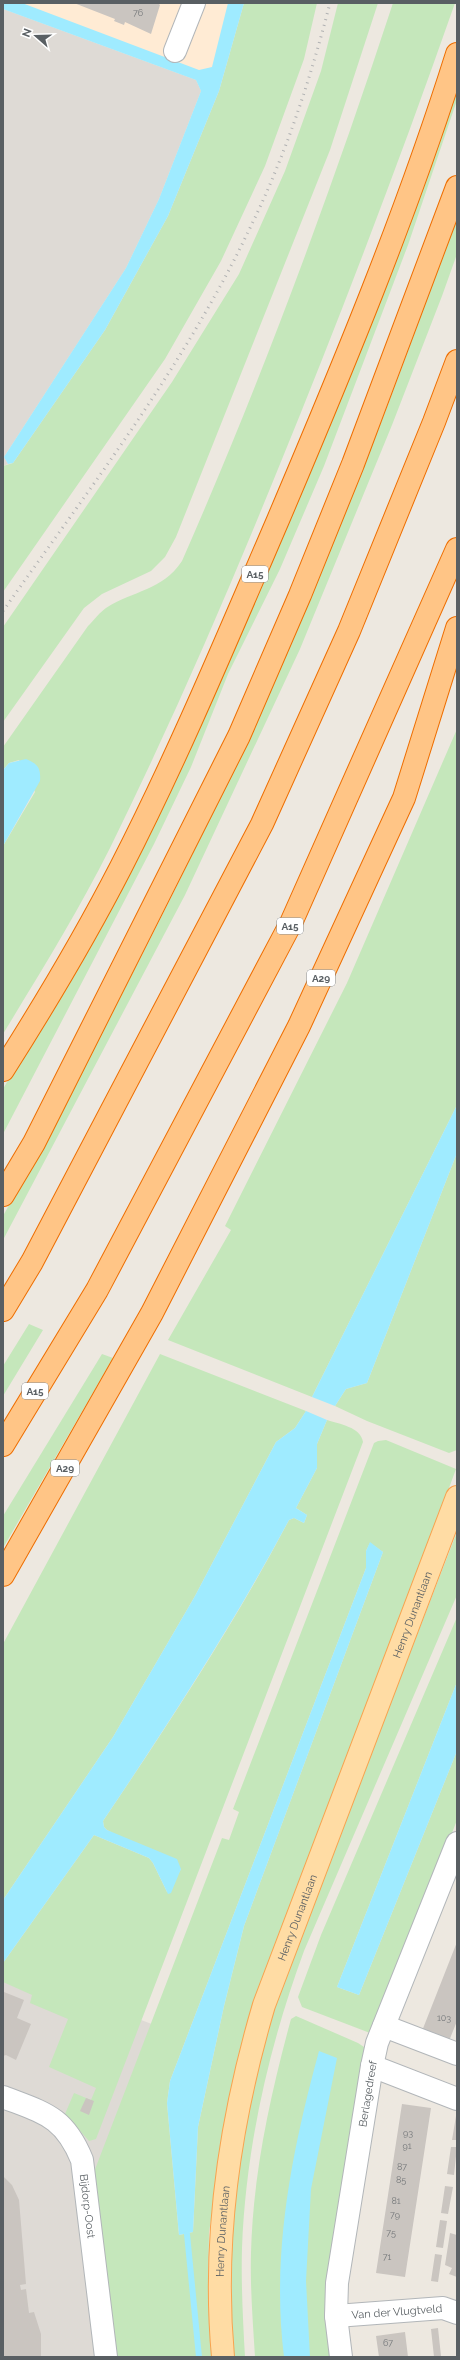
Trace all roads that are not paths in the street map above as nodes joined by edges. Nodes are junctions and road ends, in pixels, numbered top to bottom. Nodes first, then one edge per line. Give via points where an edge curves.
1 (194, 3) edge
2 (175, 51) dead end
3 (457, 54) edge
4 (457, 187) edge
5 (457, 361) edge
6 (457, 549) edge
7 (457, 628) edge
8 (3, 1070) edge
9 (3, 1195) edge
10 (3, 1310) edge
11 (3, 1445) edge
12 (457, 1498) edge
13 (3, 1575) edge
14 (457, 1845) edge
15 (384, 2026) junction
16 (457, 2054) edge
17 (372, 2066) junction
18 (3, 2097) edge
19 (457, 2099) edge
20 (457, 2313) edge
21 (336, 2316) junction
22 (106, 2357) edge
23 (223, 2357) edge
24 (341, 2357) edge

1 - 2 street
3 - 8 highway, A15 via 389,247 328,400 175,755 121,867 65,971
4 - 9 highway via 350,471 239,736 34,1143
5 - 10 highway via 349,631 262,824 32,1262
6 - 11 highway, A15 via 292,924 97,1290
7 - 13 highway, A29 via 404,798 299,1026 152,1313
12 - 23 main road, Henry Dunantlaan via 264,2006 247,2063 226,2180 220,2240
14 - 15 street, Berlagedreef
15 - 16 street
15 - 17 street, Berlagedreef
17 - 19 street
17 - 21 street, Berlagedreef via 337,2283
18 - 22 street, Bijdorp-Oost via 48,2114 73,2138 82,2160
20 - 21 street, Van der Vlugtveld via 443,2308
21 - 24 street, Berlagedreef

